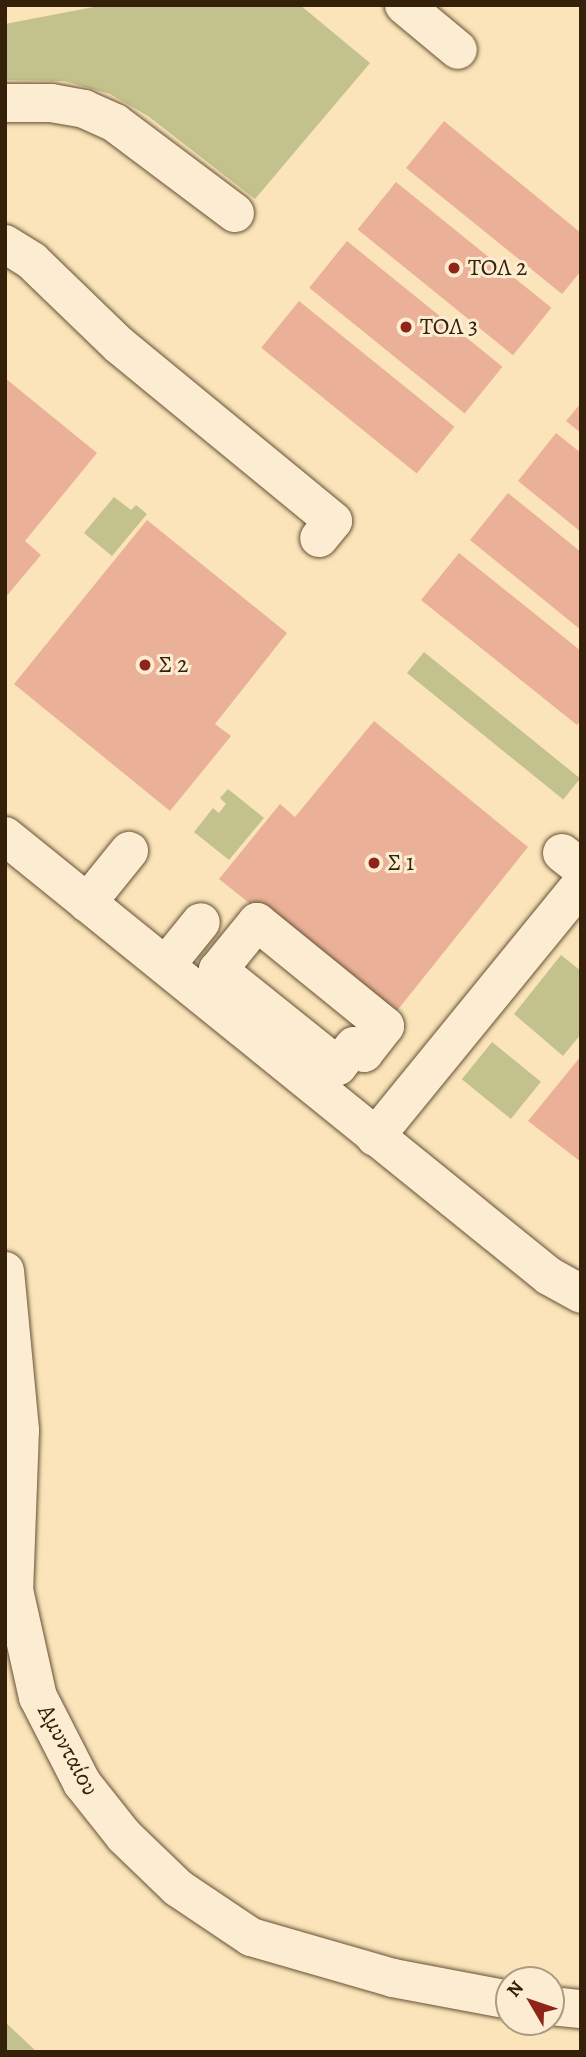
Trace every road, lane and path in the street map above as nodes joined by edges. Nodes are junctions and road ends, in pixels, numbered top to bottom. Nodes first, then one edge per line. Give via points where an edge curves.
1 (404, 5) edge
2 (458, 50) dead end
3 (5, 103) edge
4 (235, 213) dead end
5 (5, 244) edge
6 (319, 538) dead end
7 (5, 836) edge
8 (128, 851) dead end
9 (575, 868) edge
10 (87, 903) junction
11 (201, 922) dead end
12 (166, 965) junction
13 (376, 1137) junction
14 (5, 1272) edge
15 (581, 1294) edge
16 (495, 1997) edge

1 - 2 street
3 - 4 street via 51,103 84,109 116,123
5 - 6 street via 32,261 119,345 333,521
7 - 10 street
8 - 10 street
9 - 13 street
10 - 12 street
11 - 12 street
12 - 13 street
13 - 15 street via 548,1276
14 - 16 street, Αμυνταίου via 20,1430 14,1590 38,1697 82,1783 124,1836 178,1888 251,1937 393,1978

